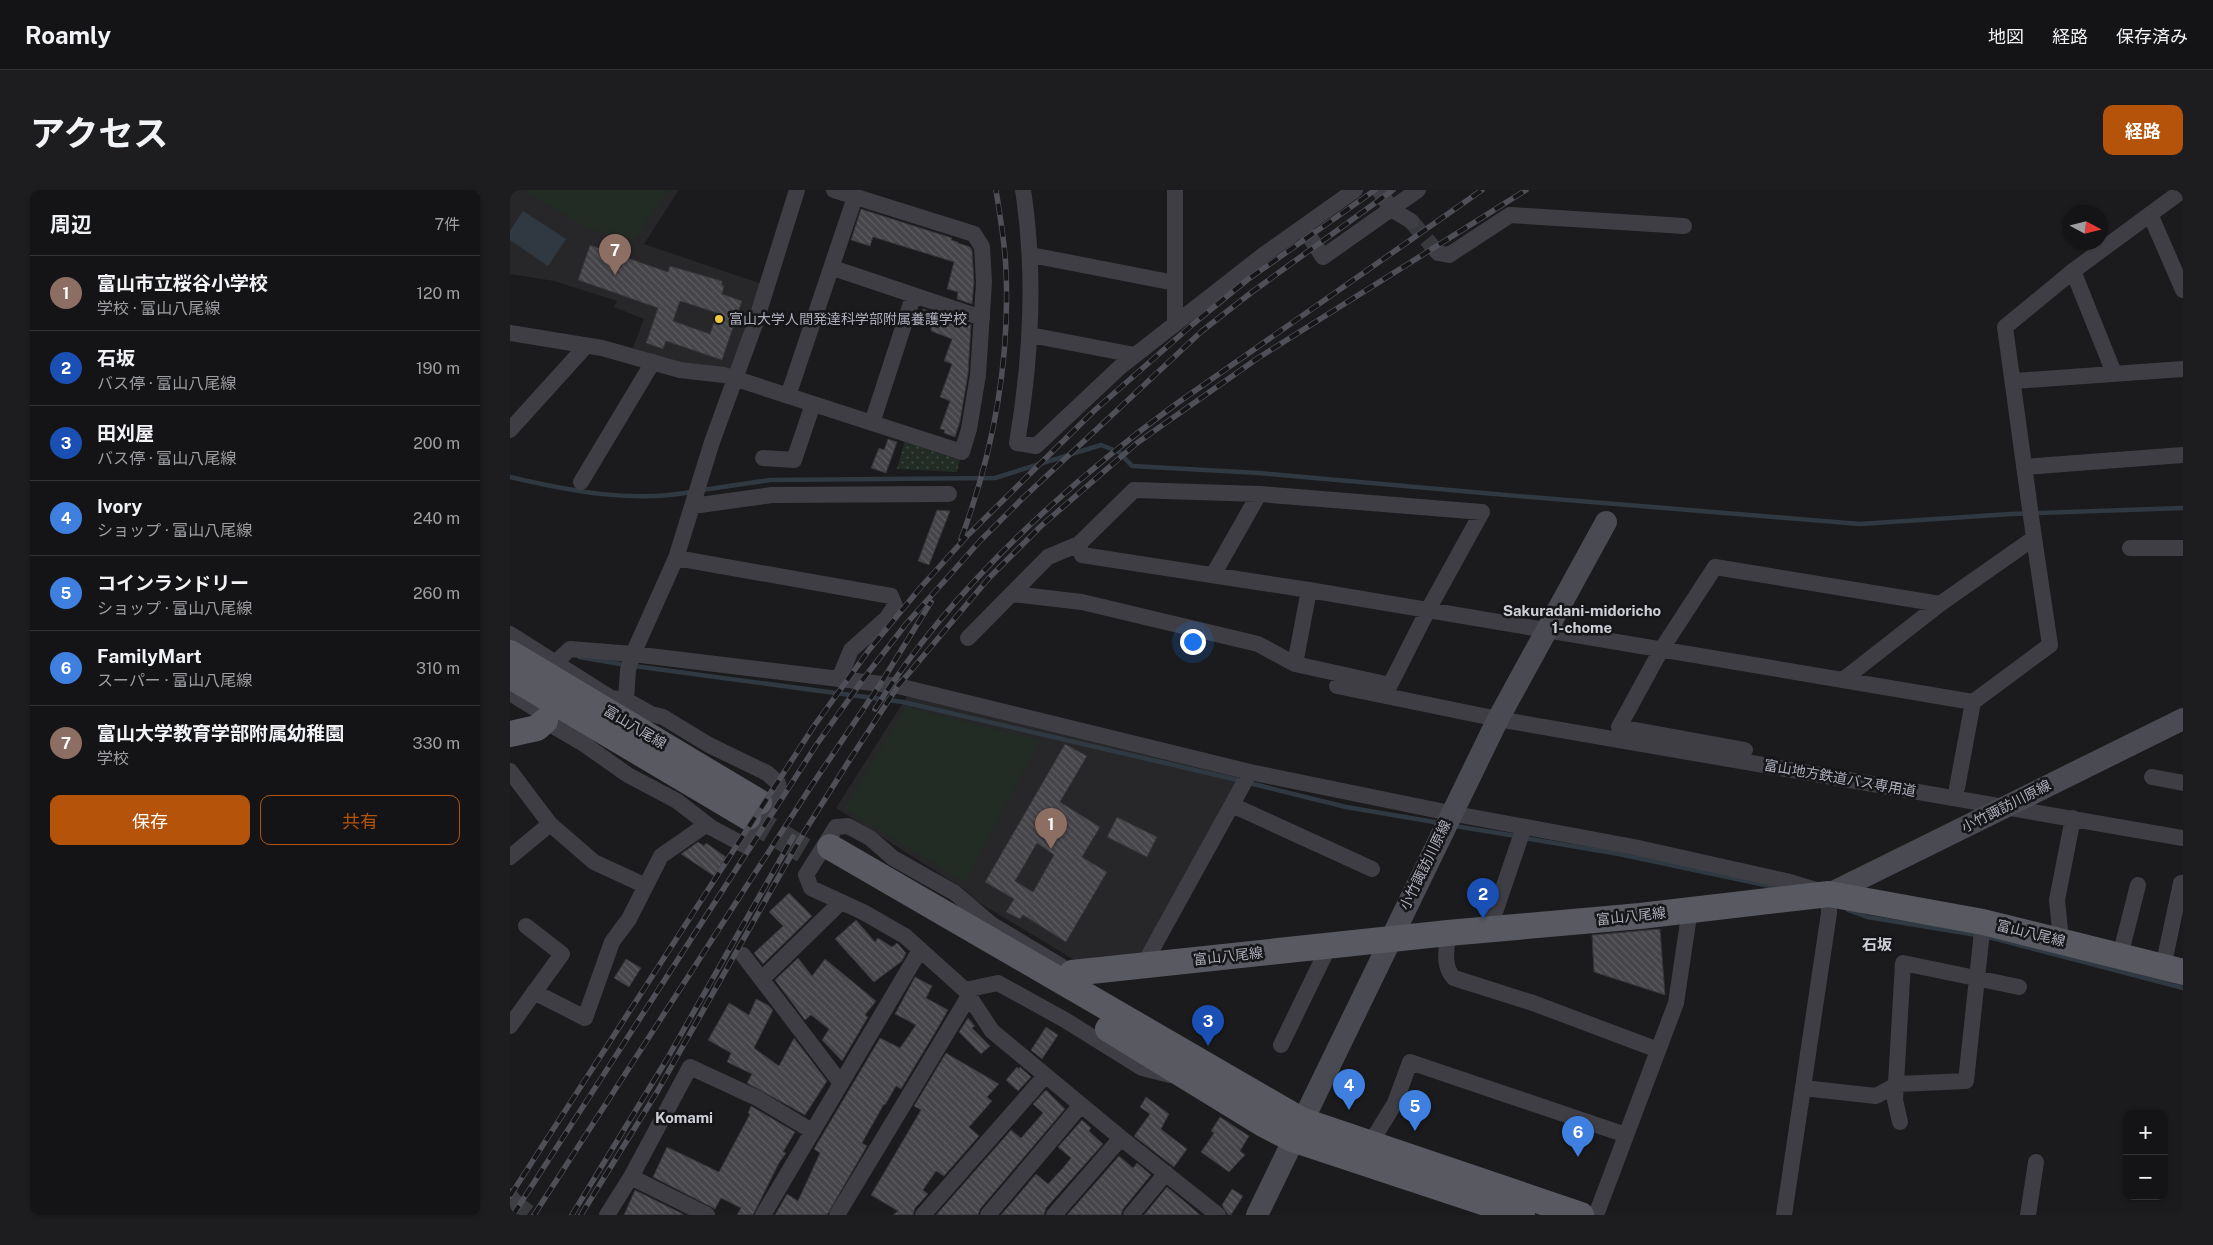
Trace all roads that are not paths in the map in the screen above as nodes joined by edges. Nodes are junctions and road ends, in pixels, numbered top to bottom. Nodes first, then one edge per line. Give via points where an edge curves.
1 (797, 190) edge
2 (834, 190) edge
3 (1023, 190) edge
4 (1175, 190) edge
5 (1355, 190) edge
6 (1379, 190) edge
7 (1418, 190) edge
8 (2183, 190) edge
9 (855, 197) junction
10 (1391, 209) junction
11 (2150, 214) junction
12 (1411, 221) tunnel mouth
13 (1684, 226) dead end
14 (1303, 227) junction
15 (1438, 253) dead end
16 (1030, 255) junction
17 (832, 268) junction
18 (2073, 271) junction
19 (1175, 283) junction
20 (2183, 290) edge
21 (913, 297) junction
22 (982, 318) junction
23 (1175, 324) junction
24 (510, 333) edge
25 (1030, 335) junction
26 (586, 346) junction
27 (1135, 355) junction
28 (653, 362) junction
29 (2183, 369) edge
30 (2114, 373) junction
31 (736, 378) junction
32 (2014, 382) junction
33 (788, 396) junction
34 (813, 404) junction
35 (872, 423) junction
36 (510, 430) edge
37 (2183, 455) edge
38 (764, 458) dead end
39 (2024, 467) junction
40 (581, 482) dead end
41 (949, 494) dead end
42 (1259, 494) junction
43 (692, 506) junction
44 (1606, 522) dead end
45 (2034, 538) junction
46 (1079, 544) junction
47 (2130, 548) dead end
48 (2183, 548) edge
49 (676, 558) junction
50 (1213, 575) junction
51 (1309, 590) junction
52 (1013, 594) junction
53 (1940, 604) junction
54 (1428, 610) junction
55 (1546, 630) junction
56 (510, 634) edge
57 (968, 638) dead end
58 (1661, 650) junction
59 (510, 653) edge
60 (631, 661) junction
61 (556, 662) junction
62 (1295, 664) junction
63 (510, 676) edge
64 (839, 679) junction
65 (1844, 679) junction
66 (1337, 686) dead end
67 (510, 693) edge
68 (626, 700) junction
69 (1973, 702) junction
70 (1498, 719) junction
71 (2183, 719) edge
72 (545, 721) junction
73 (510, 734) edge
74 (510, 771) edge
75 (1250, 772) junction
76 (2152, 777) dead end
77 (2183, 783) edge
78 (1958, 788) junction
79 (2014, 802) junction
80 (1232, 805) junction
81 (1450, 813) junction
82 (2073, 818) junction
83 (550, 824) junction
84 (707, 824) junction
85 (1524, 828) junction
86 (2183, 838) edge
87 (510, 857) edge
88 (1372, 869) dead end
89 (2183, 883) edge
90 (2138, 885) dead end
91 (646, 886) junction
92 (1829, 894) junction
93 (841, 902) junction
94 (1690, 909) junction
95 (1983, 922) junction
96 (526, 926) dead end
97 (1489, 930) junction
98 (1448, 933) junction
99 (1389, 940) junction
100 (2058, 940) junction
101 (1329, 946) junction
102 (920, 950) junction
103 (743, 955) dead end
104 (2120, 956) junction
105 (1144, 964) junction
106 (2173, 969) edge
107 (1072, 973) joint
108 (1977, 978) junction
109 (762, 979) junction
110 (2018, 987) dead end
111 (534, 992) junction
112 (967, 993) junction
113 (512, 1016) edge
114 (1281, 1045) dead end
115 (1658, 1050) junction
116 (1045, 1076) junction
117 (1190, 1080) junction
118 (840, 1082) junction
119 (1898, 1084) junction
120 (1803, 1088) junction
121 (1081, 1105) junction
122 (1900, 1122) dead end
123 (1297, 1129) junction
124 (812, 1130) junction
125 (1626, 1135) junction
126 (1121, 1138) junction
127 (1370, 1144) junction
128 (2036, 1162) dead end
129 (1166, 1174) junction
130 (631, 1177) junction
131 (1211, 1213) edge
132 (607, 1215) edge
133 (707, 1215) edge
134 (763, 1215) edge
135 (837, 1215) edge
136 (923, 1215) edge
137 (988, 1215) edge
138 (1054, 1215) edge
139 (1131, 1215) edge
140 (1257, 1215) edge
141 (1522, 1215) edge
142 (1581, 1215) edge
143 (1596, 1215) edge
144 (1784, 1215) edge
145 (2028, 1215) edge

1 - 31 street
2 - 9 street
3 - 16 street
4 - 19 street
5 - 14 street
6 - 10 street
7 - 10 street
8 - 11 street
9 - 17 street
9 - 22 street via 974,234 982,247
10 - 12 street
10 - 14 street via 1323,257
11 - 18 street
11 - 20 street
13 - 15 street via 1510,215 1449,255
14 - 23 street
16 - 19 street
16 - 25 street
17 - 21 street
17 - 33 street
18 - 30 street
18 - 32 street via 2006,326
19 - 23 street
21 - 22 street
21 - 35 street
22 - 35 street via 978,375 962,452
23 - 27 street
24 - 26 street
25 - 27 street
25 - 27 street via 1017,443 1036,446
26 - 28 street
26 - 36 street
28 - 31 street via 680,370
28 - 40 street
29 - 30 street
30 - 32 street
31 - 33 street
31 - 43 street
32 - 39 street
33 - 34 street
34 - 35 street
34 - 38 street via 794,460
37 - 39 street
39 - 45 street
41 - 43 street via 772,495
42 - 46 street via 1134,490
42 - 50 street
42 - 54 street via 1482,512
43 - 49 street
44 - 55 main road, 小竹諏訪川原線
45 - 53 street
45 - 69 street via 2050,645
46 - 50 street via 1082,554
46 - 52 street via 1048,557
47 - 48 street
49 - 60 street
49 - 64 street via 891,596 895,606 887,618 851,650
50 - 51 street
51 - 54 street
51 - 62 street
52 - 57 street
52 - 62 street via 1082,602 1258,644
53 - 58 street via 1715,567
53 - 65 street
54 - 55 street
54 - 62 street via 1390,685
55 - 58 street
55 - 70 main road, 小竹諏訪川原線
56 - 61 street
58 - 65 street
58 - 78 street via 1619,727
59 - 63 main road, 富山八尾線 via 754,809
60 - 61 street via 570,648
60 - 64 street
60 - 68 street
61 - 68 street via 611,698
64 - 75 street via 898,686
65 - 69 street
66 - 70 street, 富山地方鉄道バス専用道
67 - 72 street via 536,709
68 - 84 street via 767,773 778,783 779,789 744,845
69 - 78 street
70 - 79 street, 富山地方鉄道バス専用道
70 - 81 main road, 小竹諏訪川原線
71 - 79 main road, 小竹諏訪川原線
72 - 73 main road via 537,728
72 - 84 street via 677,801
74 - 83 street
75 - 80 street
75 - 81 street
76 - 77 street
78 - 79 street
79 - 82 street, 富山地方鉄道バス専用道
79 - 92 main road, 小竹諏訪川原線
80 - 88 street
80 - 105 street
81 - 85 street
81 - 99 main road, 小竹諏訪川原線
82 - 86 street, 富山地方鉄道バス専用道
82 - 100 street via 2057,900
83 - 87 street
83 - 91 street via 594,862
84 - 91 street via 661,856
85 - 92 street via 1634,847 1786,881
85 - 97 street
89 - 106 street
90 - 104 street
91 - 111 street via 629,919 612,942 585,1018
92 - 94 main road, 富山八尾線
92 - 95 main road, 富山八尾線
92 - 120 street via 1829,913
93 - 102 street via 905,936
93 - 107 street via 811,888 806,875 836,827 848,826 870,838 892,858 955,893 991,924
93 - 109 street
94 - 97 main road, 富山八尾線
94 - 115 street via 1676,1003
95 - 100 main road, 富山八尾線
95 - 108 street
96 - 111 street via 562,954
97 - 98 main road, 富山八尾線
98 - 99 main road, 富山八尾線
98 - 115 street via 1446,962 1454,978 1533,1003
99 - 101 main road, 富山八尾線
99 - 123 main road, 小竹諏訪川原線
100 - 104 main road, 富山八尾線
101 - 105 main road, 富山八尾線
101 - 114 street
102 - 112 street
102 - 118 street
103 - 109 street
104 - 106 main road, 富山八尾線
105 - 107 main road, 富山八尾線
108 - 110 street
108 - 119 street via 1966,1081
108 - 119 street via 1903,963
109 - 118 street
111 - 113 street
112 - 116 street via 992,1031
112 - 117 street via 998,983 1066,1020 1142,1068
112 - 135 street
115 - 125 street
116 - 121 street
116 - 136 street
117 - 123 main road via 1263,1124
117 - 123 main road via 826,854
118 - 124 street
119 - 120 street via 1876,1096
119 - 122 street via 1895,1100
120 - 144 street
121 - 126 street
121 - 137 street
123 - 127 main road
123 - 140 main road, 小竹諏訪川原線
123 - 141 main road
124 - 130 street via 757,1098 690,1067
124 - 134 street
125 - 127 street via 1410,1062 1394,1103
125 - 143 street
126 - 129 street
126 - 138 street
127 - 142 main road
128 - 145 street
129 - 131 street
129 - 139 street
130 - 132 street
130 - 133 street

